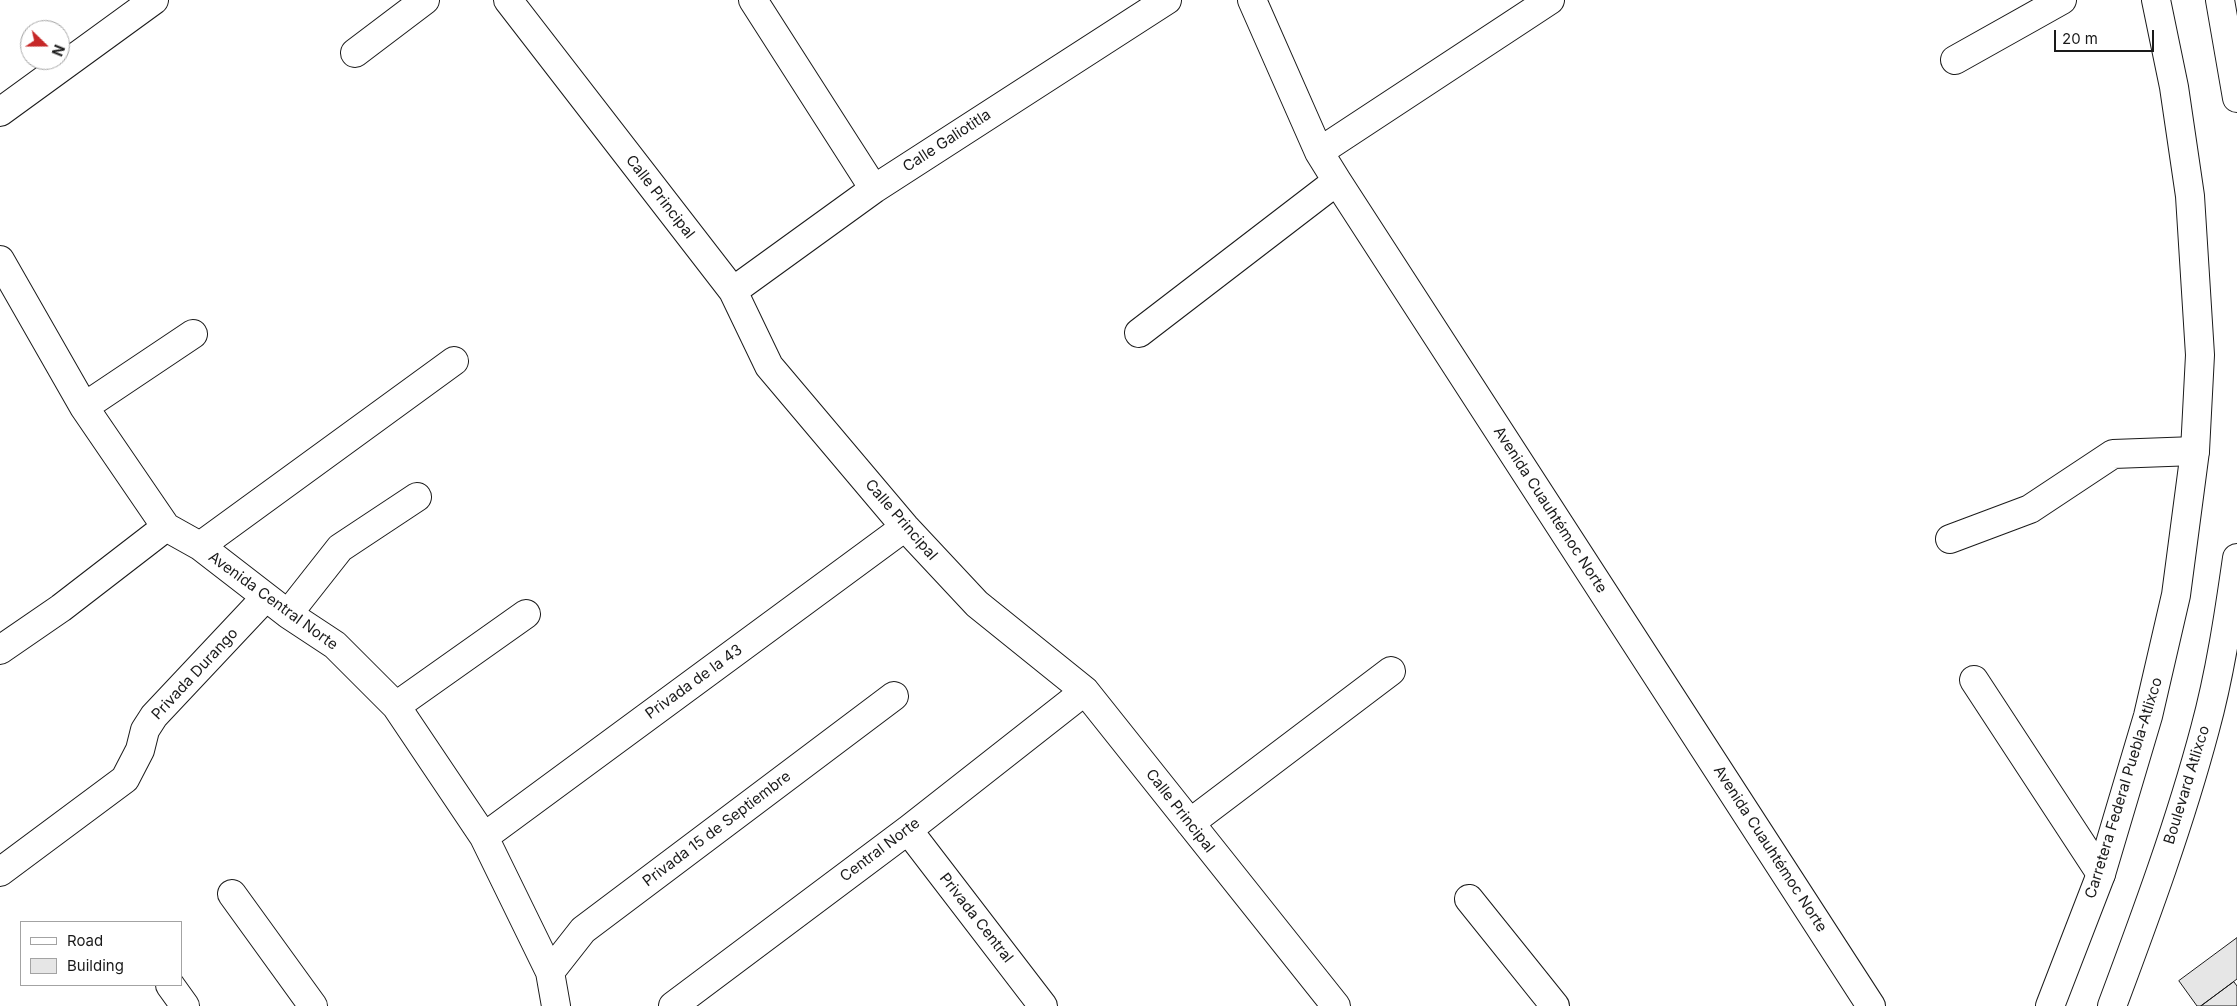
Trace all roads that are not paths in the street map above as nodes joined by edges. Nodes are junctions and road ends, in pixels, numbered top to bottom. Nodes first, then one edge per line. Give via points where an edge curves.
1 (154, 0) edge
2 (425, 0) edge
3 (508, 0) edge
4 (753, 0) edge
5 (1167, 0) edge
6 (1252, 0) edge
7 (1550, 0) edge
8 (2062, 0) edge
9 (2156, 0) edge
10 (2220, 0) edge
11 (355, 53) dead end
12 (1955, 60) dead end
13 (2237, 98) edge
14 (0, 112) edge
15 (1319, 152) junction
16 (1337, 181) junction
17 (874, 189) junction
18 (0, 260) edge
19 (733, 291) junction
20 (1139, 333) dead end
21 (193, 334) dead end
22 (454, 361) dead end
23 (84, 407) junction
24 (2195, 451) junction
25 (417, 497) dead end
26 (166, 527) junction
27 (905, 527) junction
28 (1950, 539) dead end
29 (200, 546) junction
30 (2237, 558) edge
31 (265, 598) junction
32 (288, 614) junction
33 (526, 614) dead end
34 (0, 650) edge
35 (1391, 670) dead end
36 (1974, 680) dead end
37 (1085, 691) junction
38 (894, 696) dead end
39 (396, 706) junction
40 (1190, 823) junction
41 (908, 830) junction
42 (484, 837) junction
43 (0, 872) edge
44 (2101, 874) junction
45 (232, 894) dead end
46 (1469, 898) dead end
47 (550, 972) junction
48 (171, 986) edge
49 (185, 1006) edge
50 (313, 1006) edge
51 (556, 1006) edge
52 (673, 1006) edge
53 (1043, 1006) edge
54 (1336, 1006) edge
55 (1555, 1006) edge
56 (1871, 1006) edge
57 (2050, 1006) edge
58 (2112, 1006) edge

1 - 14 street
2 - 11 street
3 - 19 street, Calle Principal
4 - 17 street
5 - 17 street, Calle Galiotitla
6 - 15 street, Avenida Cuauhtémoc Norte
7 - 15 street
8 - 12 street
9 - 24 street, Carretera Federal Puebla-Atlixco via 2174,86 2190,196 2200,355
10 - 13 street
15 - 16 street, Avenida Cuauhtémoc Norte
16 - 20 street
16 - 56 street, Avenida Cuauhtémoc Norte
17 - 19 street, Calle Galiotitla
18 - 23 street, Avenida Central Norte
19 - 27 street, Calle Principal via 769,366
21 - 23 street
22 - 29 street
23 - 26 street, Avenida Central Norte
24 - 28 street via 2114,454 2030,509
24 - 44 street, Carretera Federal Puebla-Atlixco via 2176,595 2148,716
25 - 32 street via 340,548
26 - 29 street, Avenida Central Norte
26 - 34 street via 61,608
27 - 37 street, Calle Principal via 977,604
27 - 42 street, Privada de la 43
29 - 31 street, Avenida Central Norte
30 - 58 street, Boulevard Atlixco via 2205,728 2156,888
31 - 32 street, Avenida Central Norte
31 - 43 street, Privada Durango via 154,716 125,779
32 - 39 street, Avenida Central Norte via 335,644
33 - 39 street
35 - 40 street
36 - 44 street
37 - 40 street, Calle Principal
37 - 41 street, Central Norte
38 - 47 street, Privada 15 de Septiembre via 584,930
39 - 42 street, Avenida Central Norte
40 - 54 street, Calle Principal
41 - 52 street, Central Norte
41 - 53 street, Privada Central
42 - 47 street, Avenida Central Norte
44 - 57 street, Carretera Federal Puebla-Atlixco
45 - 50 street
46 - 55 street
47 - 51 street, Avenida Central Norte
48 - 49 street

